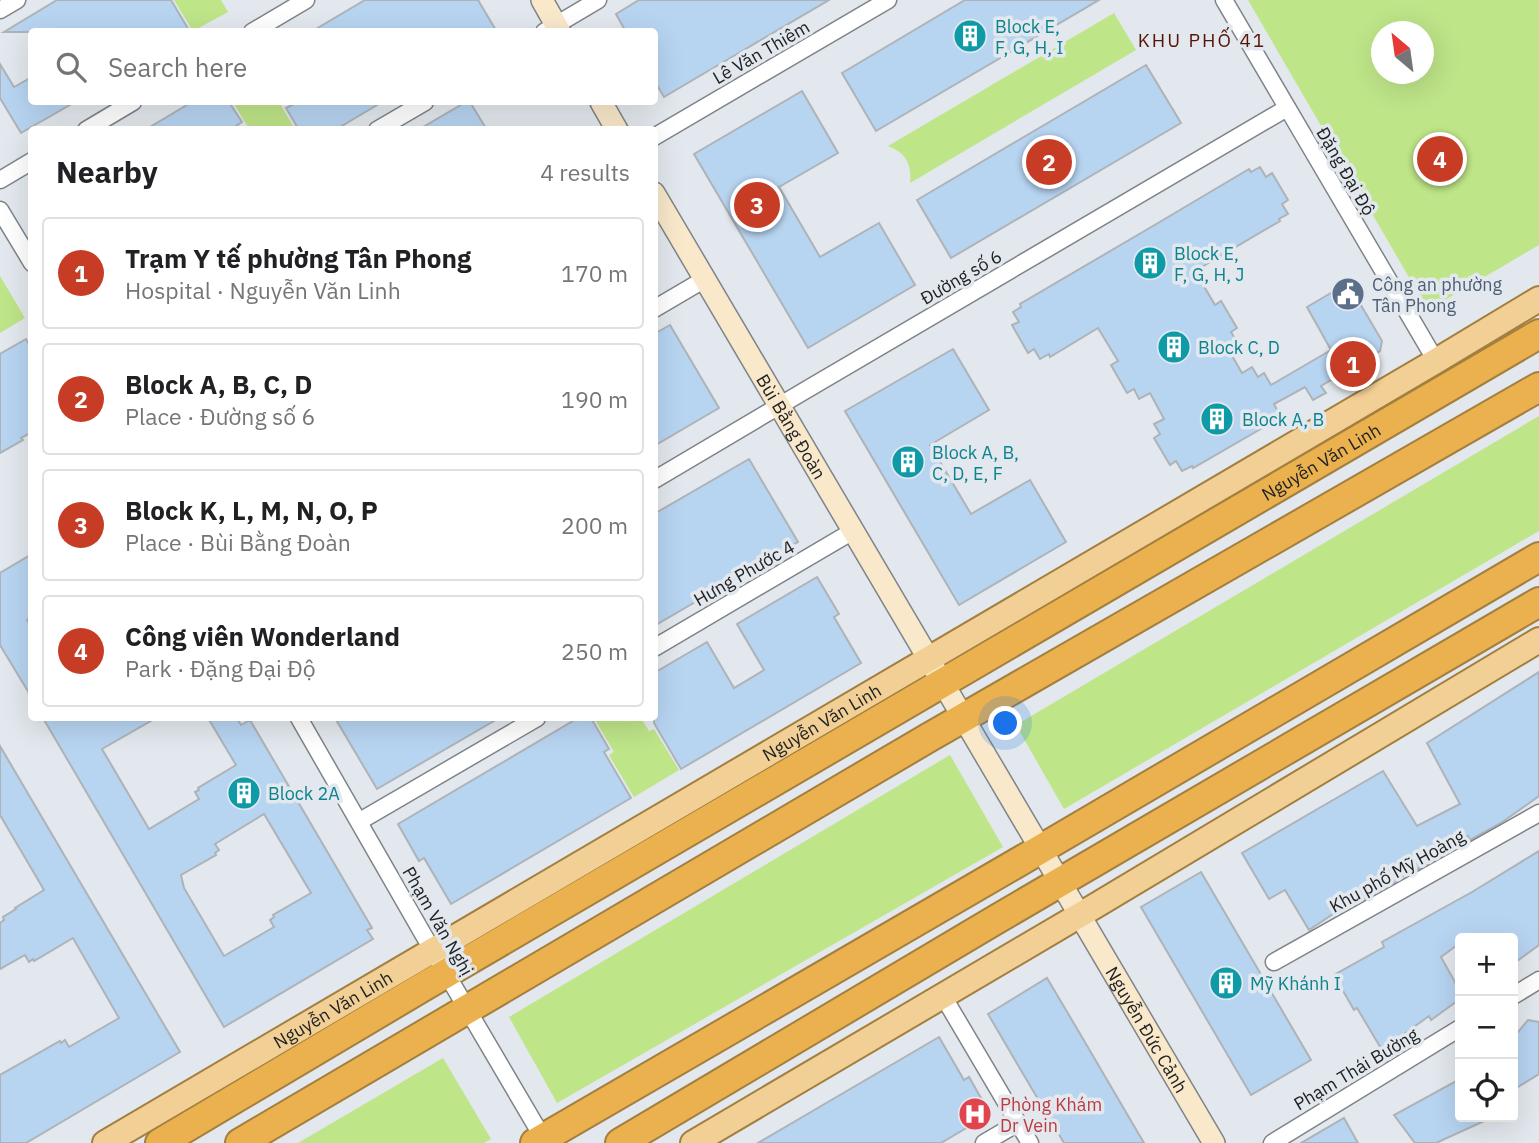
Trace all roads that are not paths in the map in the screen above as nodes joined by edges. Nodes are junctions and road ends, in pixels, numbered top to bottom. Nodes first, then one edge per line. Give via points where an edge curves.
1 (17, 0) edge
2 (306, 0) edge
3 (542, 0) edge
4 (597, 0) edge
5 (888, 0) edge
6 (1224, 0) edge
7 (0, 10) edge
8 (259, 28) edge
9 (553, 28) edge
10 (555, 28) edge
11 (128, 105) edge
12 (420, 105) edge
13 (603, 105) edge
14 (1287, 107) junction
15 (93, 126) edge
16 (384, 126) edge
17 (615, 126) edge
18 (658, 135) edge
19 (28, 163) edge
20 (0, 180) edge
21 (658, 200) edge
22 (0, 210) edge
23 (28, 256) edge
24 (705, 279) junction
25 (1539, 299) edge
26 (658, 307) edge
27 (1539, 334) edge
28 (1436, 362) junction
29 (1451, 386) junction
30 (1539, 387) edge
31 (780, 406) junction
32 (658, 478) edge
33 (1183, 510) junction
34 (853, 531) junction
35 (1198, 534) junction
36 (1539, 557) edge
37 (1539, 602) edge
38 (1539, 640) edge
39 (658, 646) edge
40 (929, 659) junction
41 (943, 683) junction
42 (964, 718) junction
43 (301, 721) edge
44 (532, 721) edge
45 (1539, 813) edge
46 (360, 821) junction
47 (1041, 849) junction
48 (1061, 883) junction
49 (1080, 915) junction
50 (440, 962) junction
51 (1274, 962) dead end
52 (1538, 982) edge
53 (1518, 993) edge
54 (943, 996) junction
55 (467, 1009) junction
56 (1455, 1031) edge
57 (1018, 1123) junction
58 (541, 1141) edge
59 (105, 1143) edge
60 (160, 1143) edge
61 (240, 1143) edge
62 (620, 1143) edge
63 (693, 1143) edge
64 (984, 1143) edge
65 (1030, 1143) edge
66 (1214, 1143) edge
67 (1272, 1143) edge

1 - 7 street
2 - 8 street
3 - 9 street
4 - 10 street
5 - 18 street, Lê Văn Thiêm
6 - 14 street, Đặng Đại Độ
11 - 15 street
12 - 16 street
13 - 17 street
14 - 28 street, Đặng Đại Độ
14 - 31 street, Đường số 6
19 - 20 street
21 - 24 street, Bùi Bằng Đoàn
22 - 23 street
24 - 26 street
24 - 31 street, Bùi Bằng Đoàn
25 - 28 main road, Nguyễn Văn Linh
27 - 29 highway, Nguyễn Văn Linh
28 - 29 main road
28 - 33 main road, Nguyễn Văn Linh
29 - 35 highway, Nguyễn Văn Linh
30 - 42 highway
31 - 32 street, Đường số 6
31 - 34 street, Bùi Bằng Đoàn
33 - 35 main road
33 - 40 main road, Nguyễn Văn Linh
34 - 39 street, Hưng Phước 4
34 - 40 street, Bùi Bằng Đoàn
35 - 41 highway, Nguyễn Văn Linh
36 - 47 highway
37 - 48 highway
38 - 49 main road
40 - 41 street, Bùi Bằng Đoàn
40 - 50 main road, Nguyễn Văn Linh
41 - 42 street, Bùi Bằng Đoàn
41 - 50 highway, Nguyễn Văn Linh
42 - 47 street, Bùi Bằng Đoàn
42 - 55 highway
43 - 46 street, Phạm Văn Nghị
44 - 46 street
45 - 51 street, Khu phố Mỹ Hoàng
46 - 50 street, Phạm Văn Nghị
47 - 48 street, Nguyễn Đức Cảnh
47 - 58 highway
48 - 49 street, Nguyễn Đức Cảnh
48 - 62 highway
49 - 54 main road
49 - 66 street, Nguyễn Đức Cảnh
50 - 55 street, Phạm Văn Nghị
50 - 59 main road, Nguyễn Văn Linh
50 - 60 highway, Nguyễn Văn Linh
52 - 53 street
54 - 57 street
54 - 63 main road
55 - 58 street, Phạm Văn Nghị
55 - 61 highway
56 - 67 street, Phạm Thái Bường
57 - 64 street
57 - 65 street

